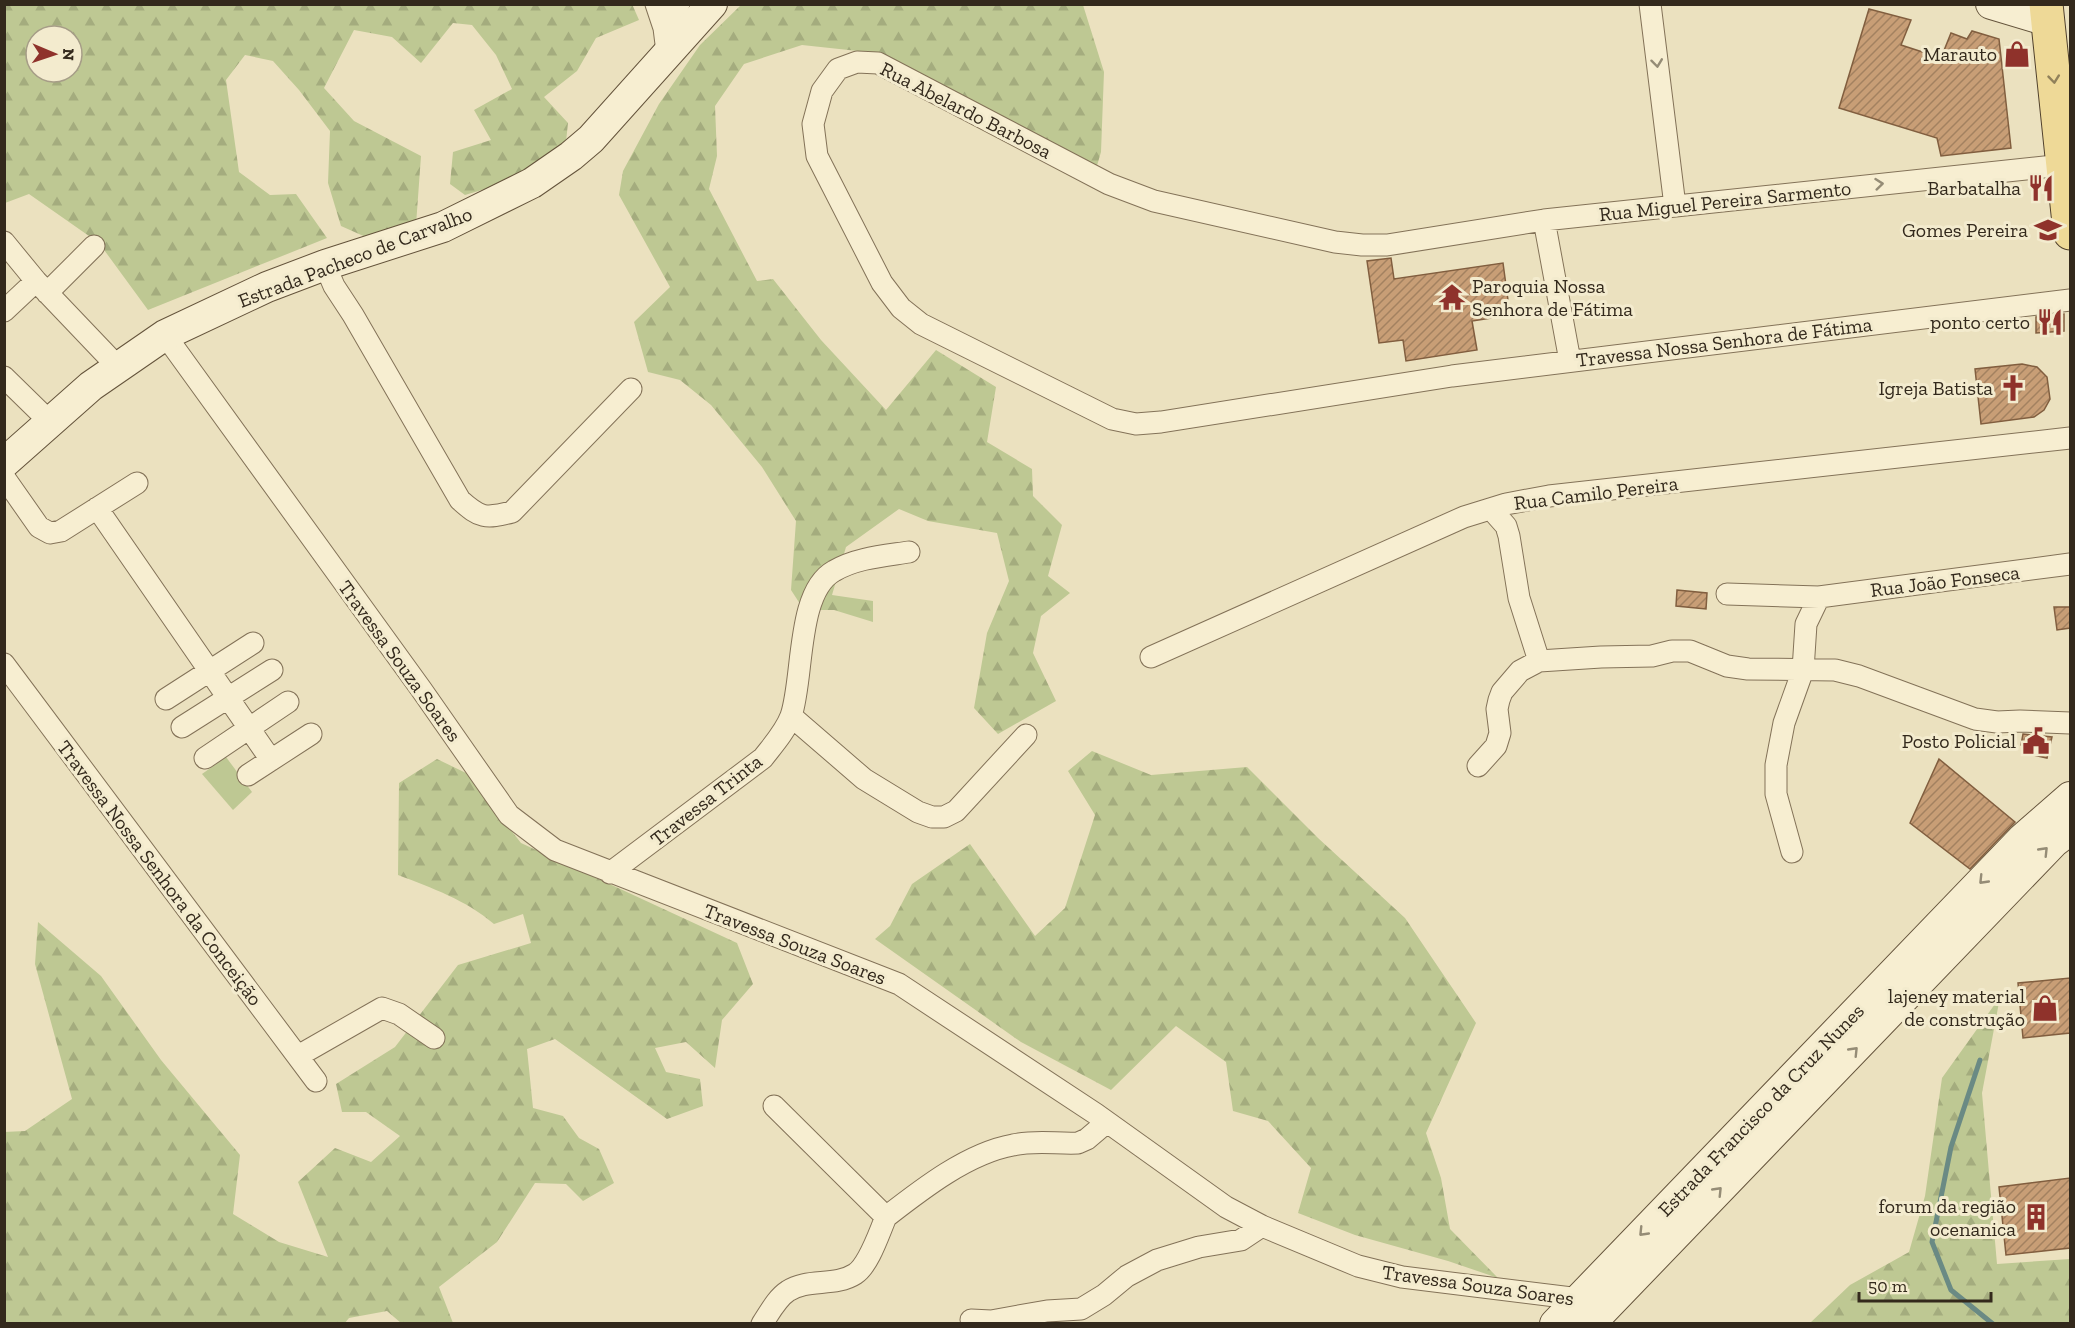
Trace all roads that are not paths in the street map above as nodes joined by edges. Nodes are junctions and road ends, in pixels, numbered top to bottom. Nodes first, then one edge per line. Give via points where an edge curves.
1 (656, 4) edge
2 (679, 4) edge
3 (712, 4) edge
4 (1650, 4) edge
5 (1991, 4) edge
6 (2055, 17) edge
7 (666, 40) junction
8 (2063, 165) junction
9 (1675, 206) junction
10 (1544, 220) junction
11 (2070, 228) edge
12 (4, 242) edge
13 (1387, 245) joint
14 (94, 246) dead end
15 (325, 265) junction
16 (41, 287) junction
17 (2070, 300) edge
18 (4, 311) edge
19 (165, 335) junction
20 (1570, 362) junction
21 (118, 367) junction
22 (4, 377) edge
23 (631, 389) dead end
24 (1378, 389) joint
25 (49, 421) junction
26 (2070, 438) edge
27 (4, 463) edge
28 (4, 477) edge
29 (137, 483) dead end
30 (97, 508) junction
31 (1491, 508) junction
32 (909, 552) dead end
33 (2070, 564) edge
34 (1727, 594) dead end
35 (1819, 597) junction
36 (253, 644) dead end
37 (1151, 657) dead end
38 (1539, 662) junction
39 (4, 664) edge
40 (272, 670) dead end
41 (1803, 670) junction
42 (210, 671) junction
43 (228, 698) junction
44 (166, 699) dead end
45 (288, 702) dead end
46 (791, 716) junction
47 (2070, 723) edge
48 (182, 727) dead end
49 (250, 729) junction
50 (311, 734) dead end
51 (1026, 735) dead end
52 (205, 758) dead end
53 (271, 760) junction
54 (1478, 766) dead end
55 (248, 775) dead end
56 (2070, 797) edge
57 (2070, 831) edge
58 (1792, 852) dead end
59 (610, 873) junction
60 (434, 1038) dead end
61 (298, 1056) junction
62 (316, 1081) dead end
63 (774, 1106) dead end
64 (1107, 1122) junction
65 (886, 1217) junction
66 (1262, 1226) junction
67 (1593, 1309) edge
68 (971, 1320) dead end
69 (762, 1323) edge
70 (1556, 1323) edge

1 - 7 street
2 - 7 street
3 - 7 main road, Estrada Pacheco de Carvalho
4 -> 9 street
5 - 6 main road
6 -> 8 main road
7 - 15 main road, Estrada Pacheco de Carvalho via 591,139 532,183 443,227
9 -> 8 street, Rua Miguel Pereira Sarmento
8 - 11 main road
9 - 10 street, Rua Miguel Pereira Sarmento
10 - 13 street, Rua Miguel Pereira Sarmento
10 - 20 street
12 - 16 street
13 - 24 street, Rua Abelardo Barbosa via 1335,242 1154,201 1109,184 878,63 857,62 838,69 822,91 813,124 818,156 882,283 901,308 921,324 1112,419 1136,424 1161,422
14 - 16 street
15 - 19 main road, Estrada Pacheco de Carvalho via 267,287
15 - 23 street via 460,500 476,514 494,517 512,512
16 - 18 street
16 - 21 street
17 - 20 street, Travessa Nossa Senhora de Fátima
19 - 21 main road, Estrada Pacheco de Carvalho
19 - 59 street, Travessa Souza Soares via 509,815 555,850
20 - 24 street, Travessa Nossa Senhora de Fátima
21 - 25 main road, Estrada Pacheco de Carvalho
22 - 25 street
25 - 27 main road, Estrada Pacheco de Carvalho
26 - 31 street, Rua Camilo Pereira via 1549,496
28 - 30 street via 44,531 61,531
29 - 30 street
30 - 42 street
31 - 37 street, Rua Camilo Pereira via 1360,562
31 - 38 street via 1506,526 1519,598
32 - 46 street via 871,557 833,571 817,585 809,605
33 - 35 street, Rua João Fonseca
34 - 35 street, Rua João Fonseca
35 - 41 street via 1806,624
36 - 42 street
38 - 41 street via 1652,657 1690,651 1727,666
38 - 54 street via 1520,671 1502,692 1497,709 1499,740
39 - 61 street, Travessa Nossa Senhora da Conceição
40 - 43 street
41 - 47 street via 1835,670 1859,676 1975,719
41 - 58 street via 1784,723 1776,765 1776,794
42 - 43 street
42 - 44 street
43 - 48 street
43 - 49 street
45 - 49 street
46 - 51 street via 864,779 932,817 956,811
46 - 59 street, Travessa Trinta via 762,758
49 - 52 street
49 - 53 street
50 - 53 street
53 - 55 street
56 -> 67 main road, Estrada Francisco da Cruz Nunes via 2023,838
67 -> 57 main road, Estrada Francisco da Cruz Nunes via 2054,842
59 - 64 street, Travessa Souza Soares via 899,984
60 - 61 street via 399,1014 382,1008
61 - 62 street, Travessa Nossa Senhora da Conceição
63 - 65 street
64 - 65 street via 1078,1143 1016,1144 990,1150
64 - 66 street, Travessa Souza Soares via 1226,1207
65 - 69 street via 857,1273 787,1291
66 - 67 street, Travessa Souza Soares via 1358,1266
66 - 68 street via 1241,1240 1157,1260 1126,1276 1081,1309
67 - 70 main road, Estrada Francisco da Cruz Nunes

